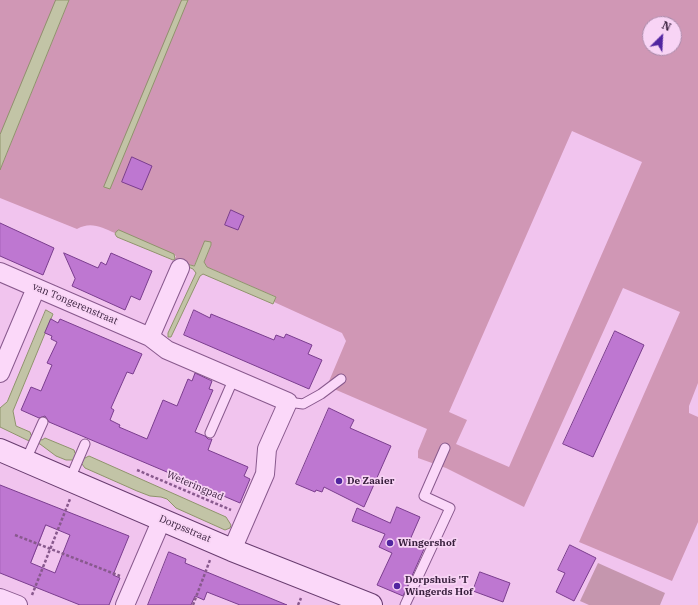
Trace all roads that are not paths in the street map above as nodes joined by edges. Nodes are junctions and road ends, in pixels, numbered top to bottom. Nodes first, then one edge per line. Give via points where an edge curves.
1 (180, 268) dead end
2 (0, 272) edge
3 (36, 288) junction
4 (150, 337) junction
5 (0, 373) edge
6 (234, 378) junction
7 (341, 378) dead end
8 (288, 402) junction
9 (43, 422) dead end
10 (210, 433) dead end
11 (84, 448) dead end
12 (445, 448) dead end
13 (0, 450) edge
14 (30, 452) junction
15 (75, 475) junction
16 (162, 519) junction
17 (224, 546) junction
18 (0, 598) edge
19 (24, 602) edge
20 (125, 605) edge
21 (371, 605) edge
22 (405, 605) edge

1 - 4 street
2 - 3 street, van Tongerenstraat
3 - 4 street, van Tongerenstraat
3 - 5 street
4 - 6 street, van Tongerenstraat via 167,350
6 - 8 street, van Tongerenstraat
6 - 10 lane
7 - 8 lane via 322,394 303,404
8 - 17 street via 268,449 265,474 246,516
9 - 14 lane
11 - 15 lane
12 - 22 lane via 424,496 450,508
13 - 14 street, Dorpsstraat
14 - 15 street, Dorpsstraat
15 - 16 street, Dorpsstraat
16 - 17 street, Dorpsstraat
16 - 20 street
17 - 21 street, Dorpsstraat
18 - 19 street

